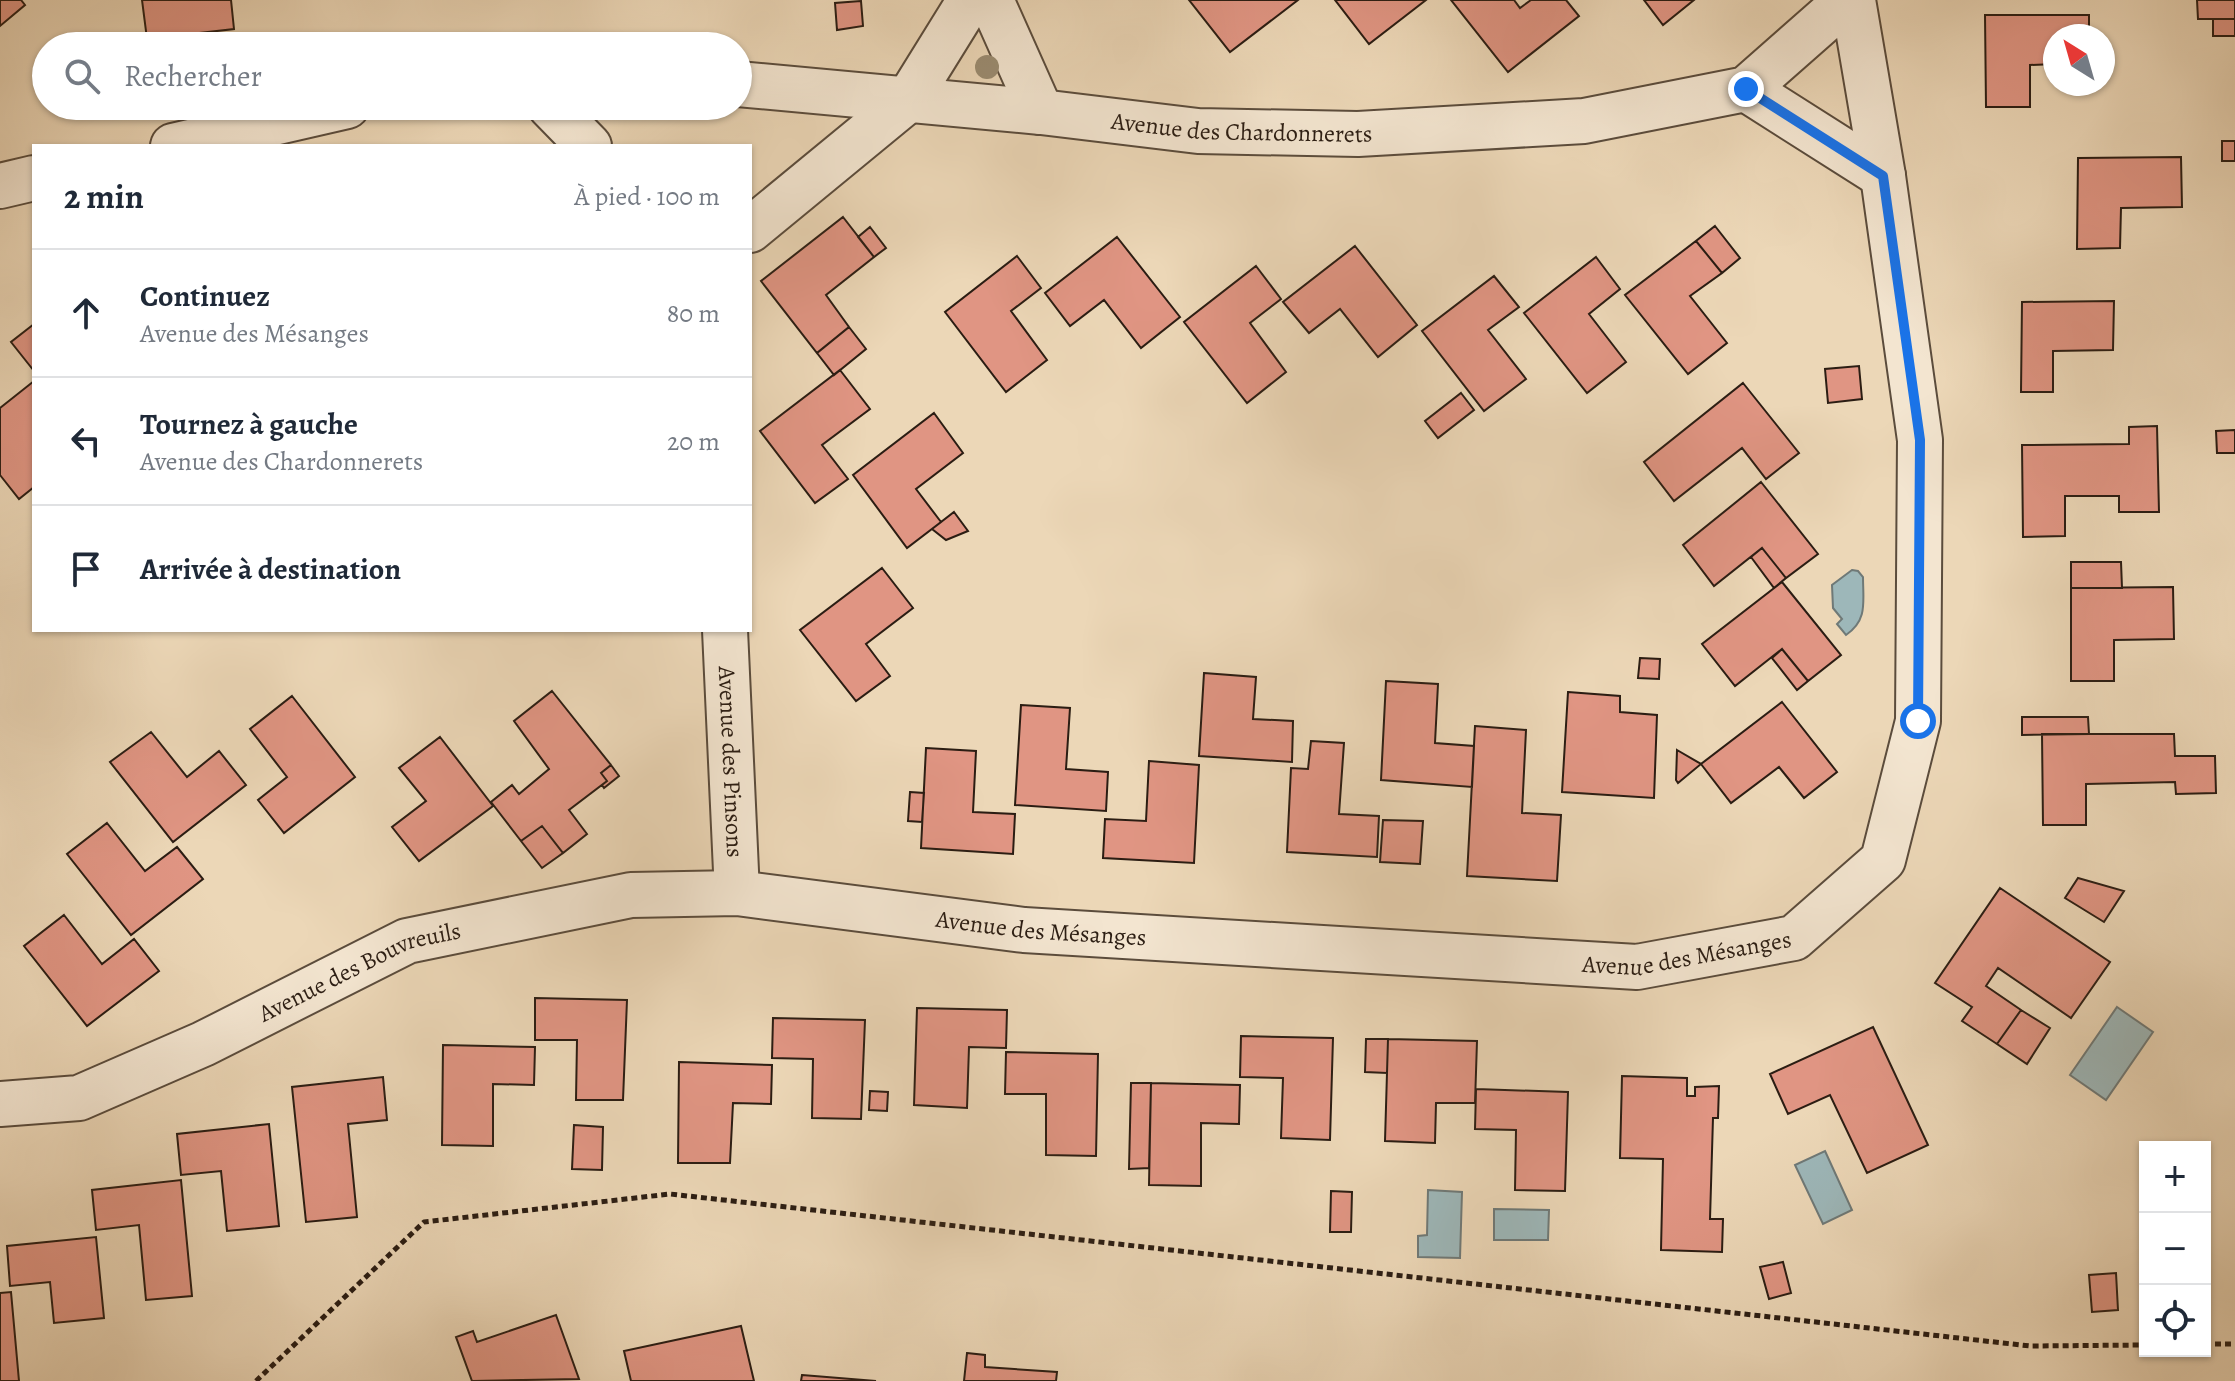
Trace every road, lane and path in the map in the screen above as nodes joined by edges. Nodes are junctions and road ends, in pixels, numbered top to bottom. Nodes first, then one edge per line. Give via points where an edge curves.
1 (970, 0) edge
2 (991, 0) edge
3 (1850, 0) edge
4 (752, 85) edge
5 (1746, 89) junction
6 (908, 100) junction
7 (1041, 112) junction
8 (286, 120) edge
9 (564, 120) edge
10 (182, 144) edge
11 (587, 144) edge
12 (1883, 176) junction
13 (32, 178) edge
14 (0, 186) edge
15 (752, 228) edge
16 (725, 632) edge
17 (737, 893) junction
18 (0, 1104) edge
19 (2211, 1344) edge
20 (2235, 1344) edge
21 (2139, 1345) edge
22 (256, 1381) edge

1 - 6 street
2 - 7 street
3 - 5 street
3 - 12 street, Avenue des Mésanges
4 - 6 street, Avenue des Chardonnerets
5 - 7 street, Avenue des Chardonnerets via 1584,121 1358,134 1198,131
5 - 12 street
6 - 7 street, Avenue des Chardonnerets
6 - 15 street
8 - 10 street
9 - 11 street
12 - 17 street, Avenue des Mésanges via 1920,440 1918,721 1883,860 1794,938 1637,967 1024,930
13 - 14 street
16 - 17 street, Avenue des Pinsons
17 - 18 street, Avenue des Bouvreuils via 631,895 407,941 203,1044 79,1098
19 - 20 path
21 - 22 path via 2030,1346 670,1194 424,1222

